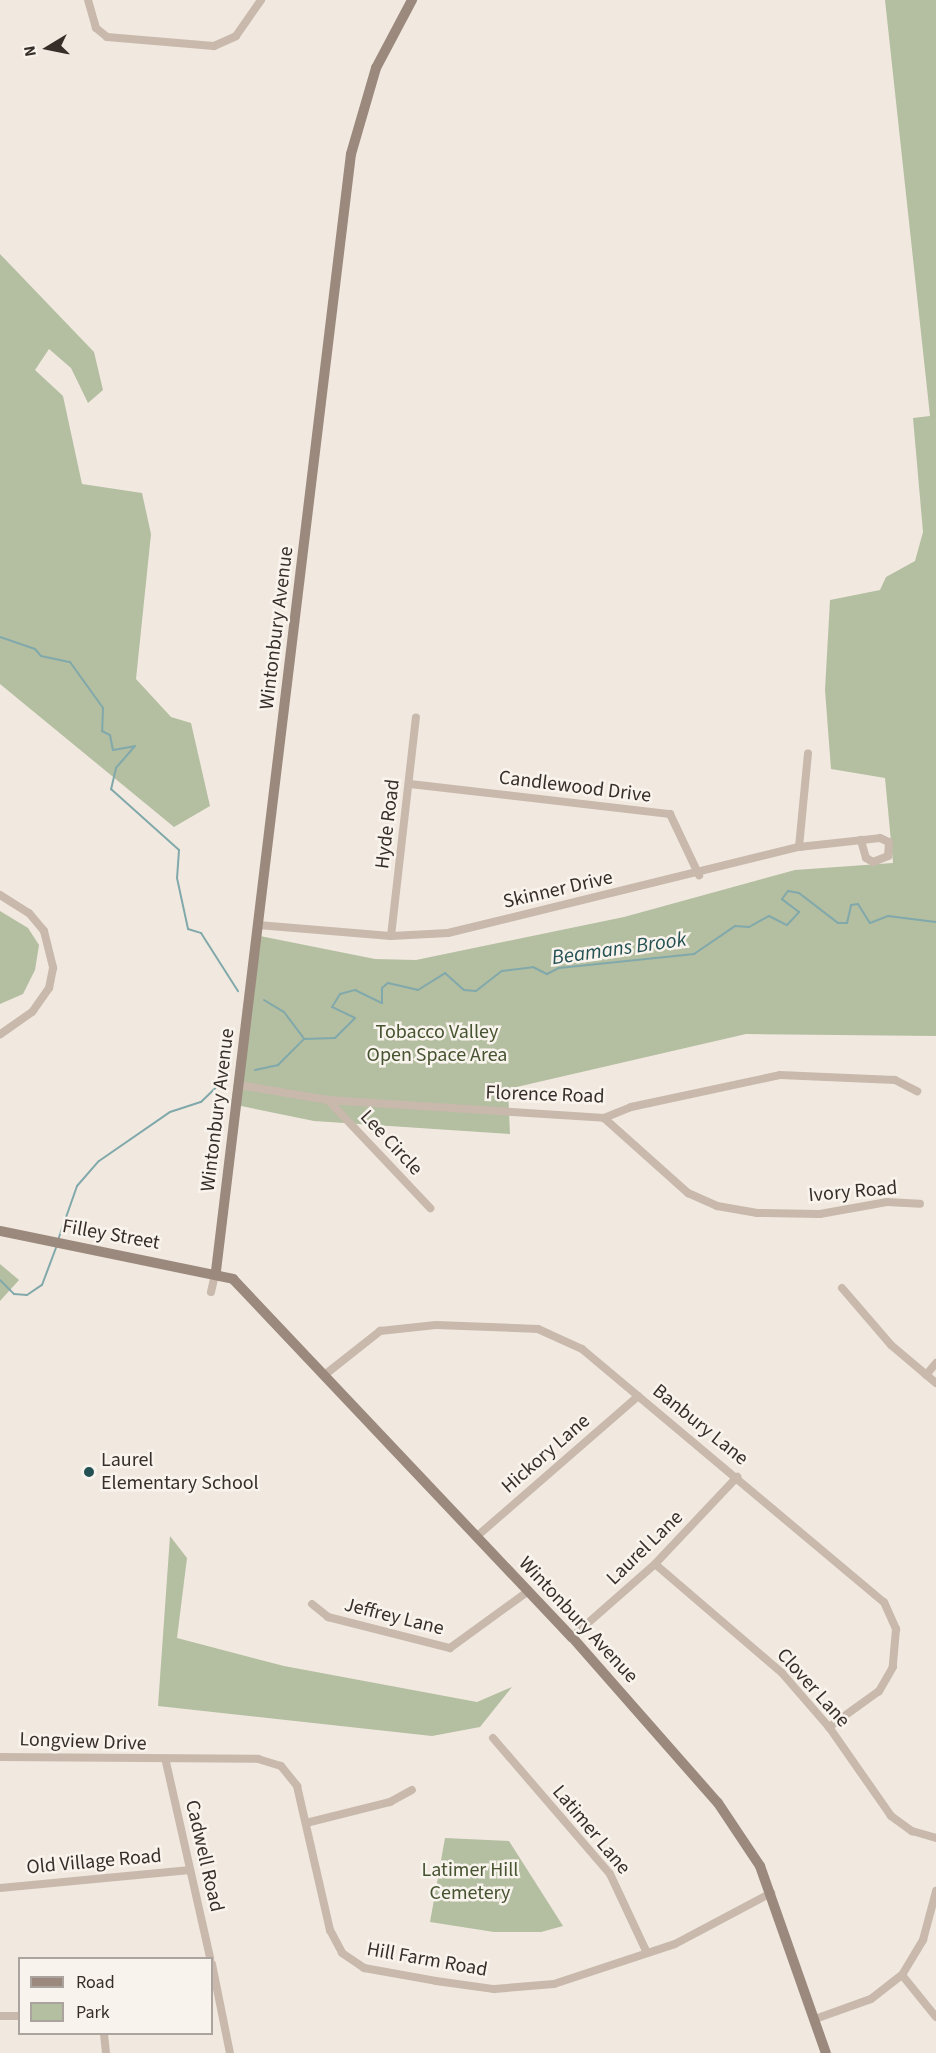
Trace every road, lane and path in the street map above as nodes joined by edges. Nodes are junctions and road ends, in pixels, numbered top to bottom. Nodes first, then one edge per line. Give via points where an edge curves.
1 (88, 0) edge
2 (261, 0) edge
3 (412, 0) edge
4 (416, 717) dead end
5 (808, 753) dead end
6 (411, 784) junction
7 (861, 840) dead end
8 (799, 847) junction
9 (699, 875) junction
10 (0, 895) edge
11 (258, 925) junction
12 (391, 936) junction
13 (0, 1034) edge
14 (239, 1085) junction
15 (916, 1091) dead end
16 (328, 1100) junction
17 (604, 1118) junction
18 (920, 1204) dead end
19 (430, 1208) dead end
20 (0, 1231) edge
21 (216, 1271) junction
22 (842, 1288) dead end
23 (211, 1292) dead end
24 (936, 1363) edge
25 (327, 1373) junction
26 (926, 1374) junction
27 (936, 1383) edge
28 (638, 1396) junction
29 (737, 1477) junction
30 (476, 1537) junction
31 (655, 1564) junction
32 (527, 1592) junction
33 (312, 1604) dead end
34 (572, 1637) junction
35 (829, 1727) junction
36 (493, 1738) dead end
37 (0, 1757) edge
38 (166, 1762) junction
39 (412, 1790) dead end
40 (306, 1823) junction
41 (936, 1838) edge
42 (190, 1870) junction
43 (0, 1888) edge
44 (936, 1891) edge
45 (771, 1893) junction
46 (647, 1953) junction
47 (210, 1957) edge
48 (902, 1974) junction
49 (213, 1976) edge
50 (215, 1999) edge
51 (0, 2016) edge
52 (18, 2016) edge
53 (936, 2017) edge
54 (815, 2019) junction
55 (104, 2035) edge
56 (106, 2053) edge
57 (230, 2053) edge
58 (826, 2053) edge

1 - 2 street via 96,27 107,37 214,46 236,36
3 - 11 street, Wintonbury Avenue via 376,68 351,154
4 - 6 street, Hyde Road
5 - 8 street
6 - 9 street, Candlewood Drive via 670,814
6 - 12 street, Hyde Road
7 - 8 street, Skinner Drive
8 - 9 street, Skinner Drive
9 - 12 street, Skinner Drive via 448,933
10 - 13 street via 29,913 44,931 53,968 49,988 32,1012
11 - 12 street, Skinner Drive
11 - 14 street, Wintonbury Avenue
14 - 16 street, Florence Road
14 - 21 street, Wintonbury Avenue
15 - 17 street, Florence Road via 895,1080 780,1075 631,1107
16 - 17 street, Florence Road
16 - 19 street, Lee Circle
17 - 18 street, Ivory Road via 688,1193 717,1206 757,1213 820,1214 887,1202
20 - 21 street, Filley Street via 57,1245
21 - 23 street, Wintonbury Avenue
21 - 25 street, Wintonbury Avenue via 233,1279
22 - 26 street via 891,1345
24 - 26 street
25 - 28 street, Banbury Lane via 380,1331 491,1325 538,1329 582,1349
25 - 30 street, Wintonbury Avenue
26 - 27 street
28 - 29 street, Banbury Lane
28 - 30 street, Hickory Lane
29 - 31 street, Laurel Lane
29 - 35 street, Banbury Lane via 875,1591 892,1616 897,1645 887,1680
30 - 32 street, Wintonbury Avenue
31 - 34 street, Laurel Lane
31 - 35 street, Clover Lane via 782,1673
32 - 33 street, Jeffrey Lane via 450,1648 328,1617
32 - 34 street, Wintonbury Avenue
34 - 45 street, Wintonbury Avenue via 718,1803 747,1841
35 - 41 street, Clover Lane via 886,1812 912,1831
36 - 46 street, Latimer Lane via 610,1874
37 - 38 street, Longview Drive via 45,1754
38 - 40 street, Hill Farm Road via 268,1760 297,1786
38 - 42 street, Cadwell Road
39 - 40 street via 390,1803
40 - 46 street, Hill Farm Road via 336,1943 364,1968 494,1989 527,1989
42 - 43 street, Old Village Road
42 - 47 street, Cadwell Road
44 - 48 street via 923,1940
45 - 46 street, Hill Farm Road
45 - 54 street, Wintonbury Avenue
48 - 53 street
48 - 54 street via 871,1998
49 - 50 street
50 - 57 street
51 - 52 street
54 - 58 street, Wintonbury Avenue
55 - 56 street

